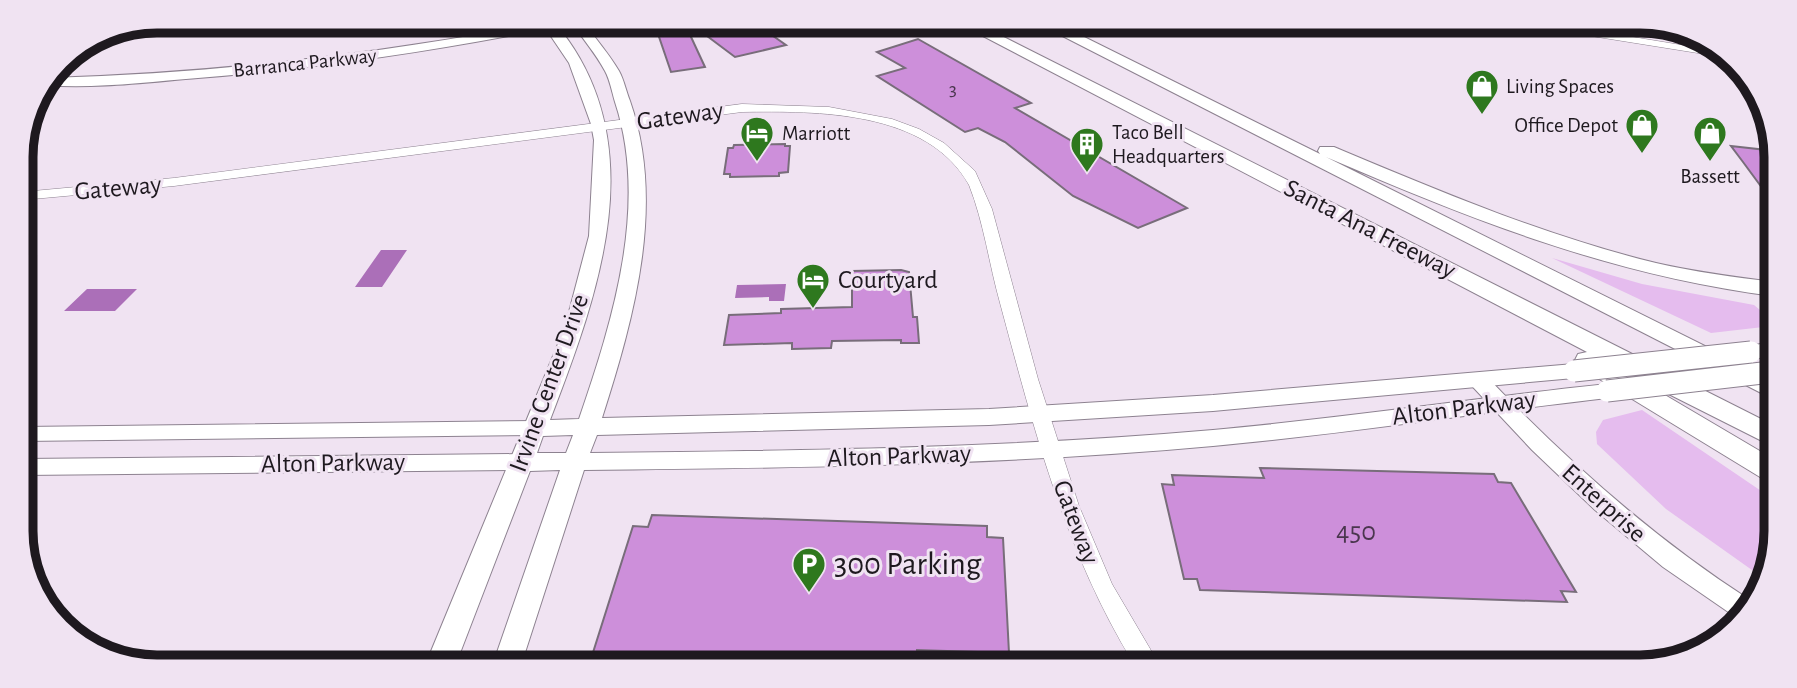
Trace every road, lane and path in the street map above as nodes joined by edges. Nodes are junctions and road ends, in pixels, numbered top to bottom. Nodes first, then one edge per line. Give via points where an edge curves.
1 (461, 33) edge
2 (504, 33) edge
3 (558, 33) edge
4 (586, 33) edge
5 (985, 33) edge
6 (1065, 33) edge
7 (1589, 33) edge
8 (1629, 33) edge
9 (1685, 43) edge
10 (1707, 53) edge
11 (1117, 58) junction
12 (69, 71) edge
13 (59, 81) edge
14 (631, 122) junction
15 (599, 127) junction
16 (1340, 174) junction
17 (34, 195) edge
18 (1764, 288) edge
19 (1493, 292) junction
20 (1762, 350) edge
21 (1764, 369) edge
22 (1764, 374) edge
23 (1479, 381) junction
24 (1764, 386) edge
25 (1499, 403) junction
26 (1039, 414) junction
27 (588, 426) junction
28 (535, 428) junction
29 (1764, 432) edge
30 (33, 434) edge
31 (1050, 450) junction
32 (521, 461) junction
33 (576, 461) junction
34 (1764, 466) edge
35 (33, 467) edge
36 (1738, 606) edge
37 (1142, 654) edge
38 (444, 655) edge
39 (510, 655) edge

1 - 12 main road, Barranca Parkway via 285,58
2 - 13 main road, Barranca Parkway via 391,54 282,67
3 - 15 main road, Irvine Center Drive via 580,70
4 - 14 main road, Irvine Center Drive via 608,60
5 - 19 highway, Santa Ana Freeway
6 - 11 highway, Santa Ana Freeway
7 - 10 street
8 - 9 street
11 - 16 highway, Santa Ana Freeway
11 - 18 highway via 1466,210 1546,239 1656,270
14 - 15 street, Gateway
14 - 26 street, Gateway via 742,108 822,109 890,124 917,134 955,158 971,176 983,206
14 - 27 main road, Irvine Center Drive via 636,249 615,342
15 - 17 street, Gateway via 174,182
15 - 28 main road, Irvine Center Drive via 598,236 575,327
16 - 21 highway
16 - 24 highway, Santa Ana Freeway
19 - 29 highway, Santa Ana Freeway
19 - 34 highway via 1546,335
20 - 23 main road, Alton Parkway, bridge
22 - 25 main road, Alton Parkway, bridge
23 - 25 main road, Enterprise
23 - 26 main road, Alton Parkway
25 - 31 main road, Alton Parkway via 1242,435
25 - 36 main road, Enterprise via 1636,533
26 - 27 main road, Alton Parkway via 873,422
26 - 31 street, Gateway
27 - 28 main road, Alton Parkway
27 - 33 main road, Irvine Center Drive
28 - 30 main road, Alton Parkway
28 - 32 main road, Irvine Center Drive
31 - 33 main road, Alton Parkway
31 - 37 street, Gateway via 1085,555
32 - 33 main road, Alton Parkway
32 - 35 main road, Alton Parkway
32 - 38 main road, Irvine Center Drive
33 - 39 main road, Irvine Center Drive

